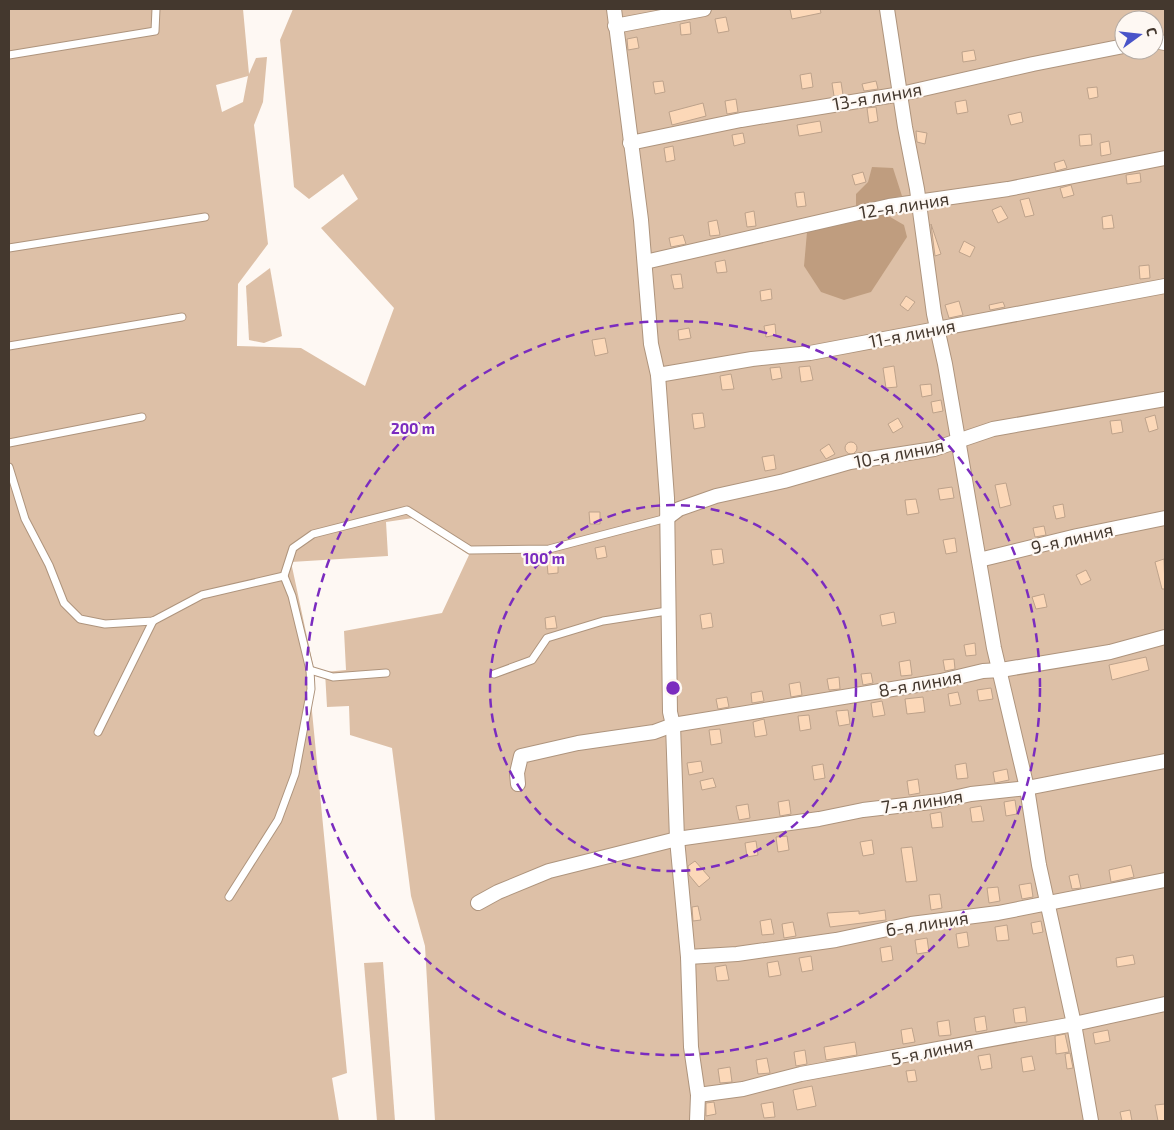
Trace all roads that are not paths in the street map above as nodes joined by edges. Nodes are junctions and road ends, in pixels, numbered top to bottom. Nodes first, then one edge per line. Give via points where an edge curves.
1 (156, 9) edge
2 (614, 9) edge
3 (704, 9) edge
4 (888, 9) edge
5 (616, 26) junction
6 (1114, 48) edge
7 (9, 55) edge
8 (901, 94) junction
9 (630, 143) junction
10 (1165, 158) edge
11 (918, 204) junction
12 (205, 217) dead end
13 (9, 248) edge
14 (645, 262) junction
15 (1165, 286) edge
16 (182, 316) dead end
17 (938, 328) junction
18 (9, 346) edge
19 (658, 375) junction
20 (1165, 399) edge
21 (142, 417) dead end
22 (957, 441) junction
23 (9, 443) edge
24 (9, 467) edge
25 (667, 518) junction
26 (1165, 518) edge
27 (979, 560) junction
28 (284, 576) junction
29 (667, 611) junction
30 (153, 621) junction
31 (1165, 637) edge
32 (310, 670) junction
33 (1001, 670) junction
34 (386, 673) dead end
35 (494, 674) dead end
36 (673, 725) junction
37 (98, 732) dead end
38 (1165, 761) edge
39 (518, 784) dead end
40 (1027, 788) junction
41 (677, 839) junction
42 (1165, 880) edge
43 (229, 897) dead end
44 (1047, 902) junction
45 (478, 904) dead end
46 (688, 957) junction
47 (1165, 1004) edge
48 (1074, 1024) junction
49 (698, 1095) junction
50 (697, 1121) edge
51 (1090, 1121) edge

1 - 7 lane via 155,31
2 - 5 street
3 - 5 street
4 - 8 street
5 - 9 street
6 - 8 street, 13-я линия
8 - 9 street, 13-я линия via 742,120
8 - 11 street
9 - 14 street
10 - 11 street, 12-я линия
11 - 14 street, 12-я линия via 889,206 836,217
11 - 17 street
12 - 13 lane
14 - 19 street via 651,344
15 - 17 street, 11-я линия
16 - 18 lane
17 - 19 street, 11-я линия via 810,353
17 - 22 street
19 - 25 street
20 - 22 street, 10-я линия via 993,429
21 - 23 lane
22 - 25 street, 10-я линия via 934,449 850,462 716,496 679,509
22 - 27 street
24 - 30 lane via 25,519 64,603 80,619 106,624
25 - 28 lane via 548,549 470,550 408,510 313,534 293,548
25 - 29 street
26 - 27 street, 9-я линия
27 - 33 street via 994,648
28 - 30 lane via 202,594
28 - 32 lane
29 - 35 lane via 602,620 546,638 532,660
29 - 36 street
30 - 37 lane
31 - 33 street, 8-я линия via 1110,652
32 - 34 lane via 333,677
32 - 43 lane via 311,690 295,774 278,820
33 - 36 street, 8-я линия
33 - 40 street
36 - 39 street, 8-я линия via 654,732 578,742 521,756
36 - 41 street
38 - 40 street, 7-я линия
40 - 41 street, 7-я линия
40 - 44 street
41 - 45 street, 7-я линия via 549,871
41 - 46 street
42 - 44 street, 6-я линия
44 - 46 street, 6-я линия via 809,944
44 - 48 street
46 - 49 street via 691,1047
47 - 48 street, 5-я линия
48 - 49 street, 5-я линия
48 - 51 street
49 - 50 street

